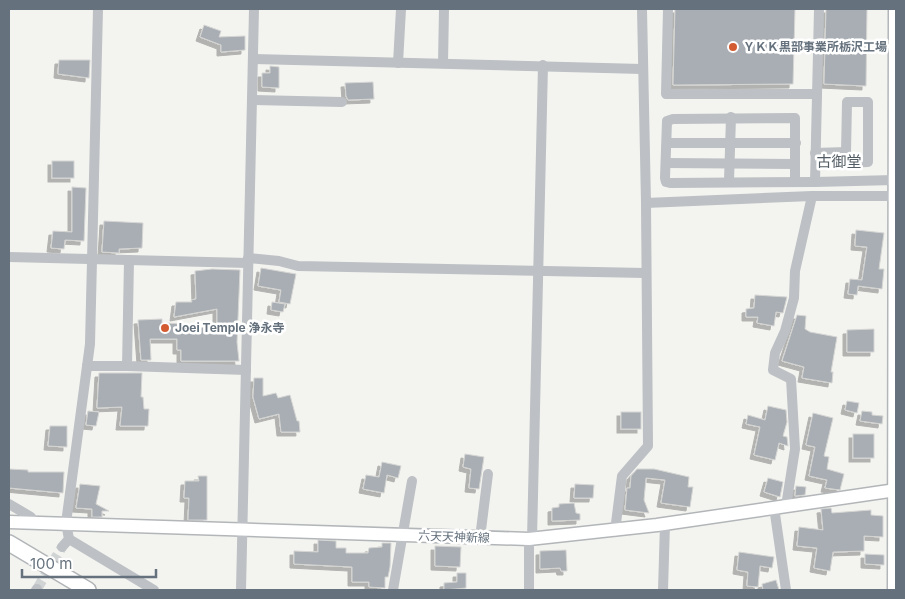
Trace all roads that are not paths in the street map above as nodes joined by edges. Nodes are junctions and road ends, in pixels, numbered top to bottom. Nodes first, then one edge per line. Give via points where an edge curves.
1 (98, 9) edge
2 (254, 9) edge
3 (400, 9) edge
4 (444, 9) edge
5 (642, 9) edge
6 (668, 9) edge
7 (819, 9) edge
8 (895, 9) edge
9 (253, 59) junction
10 (398, 63) junction
11 (443, 64) junction
12 (543, 65) junction
13 (642, 69) junction
14 (817, 94) junction
15 (252, 100) junction
16 (342, 102) dead end
17 (731, 118) junction
18 (666, 143) junction
19 (730, 143) junction
20 (796, 143) junction
21 (846, 152) junction
22 (815, 153) junction
23 (666, 163) junction
24 (729, 163) junction
25 (795, 164) junction
26 (894, 180) junction
27 (729, 181) junction
28 (795, 182) junction
29 (815, 182) junction
30 (812, 196) junction
31 (894, 196) junction
32 (646, 203) junction
33 (9, 257) edge
34 (93, 259) junction
35 (129, 260) junction
36 (248, 260) junction
37 (537, 270) junction
38 (645, 274) junction
39 (87, 366) junction
40 (127, 366) junction
41 (246, 370) junction
42 (488, 474) dead end
43 (412, 481) dead end
44 (895, 491) edge
45 (9, 504) edge
46 (780, 507) junction
47 (9, 522) edge
48 (32, 523) junction
49 (66, 523) junction
50 (665, 524) junction
51 (242, 531) junction
52 (615, 531) junction
53 (402, 536) junction
54 (480, 538) junction
55 (530, 539) junction
56 (9, 543) edge
57 (88, 590) edge
58 (154, 590) edge
59 (241, 590) edge
60 (393, 590) edge
61 (529, 590) edge
62 (663, 590) edge
63 (786, 590) edge
64 (894, 590) edge

1 - 34 street
2 - 9 street
3 - 10 street
4 - 11 street
5 - 13 street
6 - 14 street via 666,94
7 - 14 street
8 - 26 main road
9 - 10 street
9 - 15 street
10 - 11 street
11 - 12 street
12 - 13 street
12 - 37 street
13 - 32 street
14 - 22 street
15 - 16 street
15 - 36 street
17 - 18 street via 667,121
17 - 19 street
17 - 20 street via 791,116 796,122
18 - 19 street
18 - 23 street
19 - 20 street
19 - 24 street
20 - 25 street
21 - 21 street via 846,102 868,102 868,162 846,163
21 - 22 street
22 - 29 street
23 - 24 street
23 - 27 street via 666,182
24 - 25 street
24 - 27 street
25 - 28 street
26 - 29 street
26 - 31 main road
27 - 28 street
28 - 29 street
30 - 31 street
30 - 32 street
30 - 46 street via 795,271 794,298 775,353 773,370 792,380 795,449
31 - 44 main road
32 - 38 street
33 - 34 street
34 - 35 street
34 - 39 street
35 - 36 street
35 - 40 street
36 - 37 street via 279,261 298,266
36 - 41 street
37 - 38 street
37 - 55 street
38 - 52 street via 648,446 622,476
39 - 40 street
39 - 49 street
40 - 41 street
41 - 51 street
42 - 54 street
43 - 53 street
44 - 46 main road, 六天天神新線
44 - 64 main road
45 - 48 street via 31,516
46 - 50 main road, 六天天神新線
46 - 63 street
47 - 48 main road, 六天天神新線
48 - 49 main road, 六天天神新線
49 - 51 main road, 六天天神新線
49 - 58 street via 66,543
50 - 52 main road, 六天天神新線
50 - 62 street
51 - 53 main road, 六天天神新線
51 - 59 street
52 - 55 main road, 六天天神新線
53 - 54 main road, 六天天神新線
53 - 60 street
54 - 55 main road, 六天天神新線
55 - 61 street
56 - 57 highway

